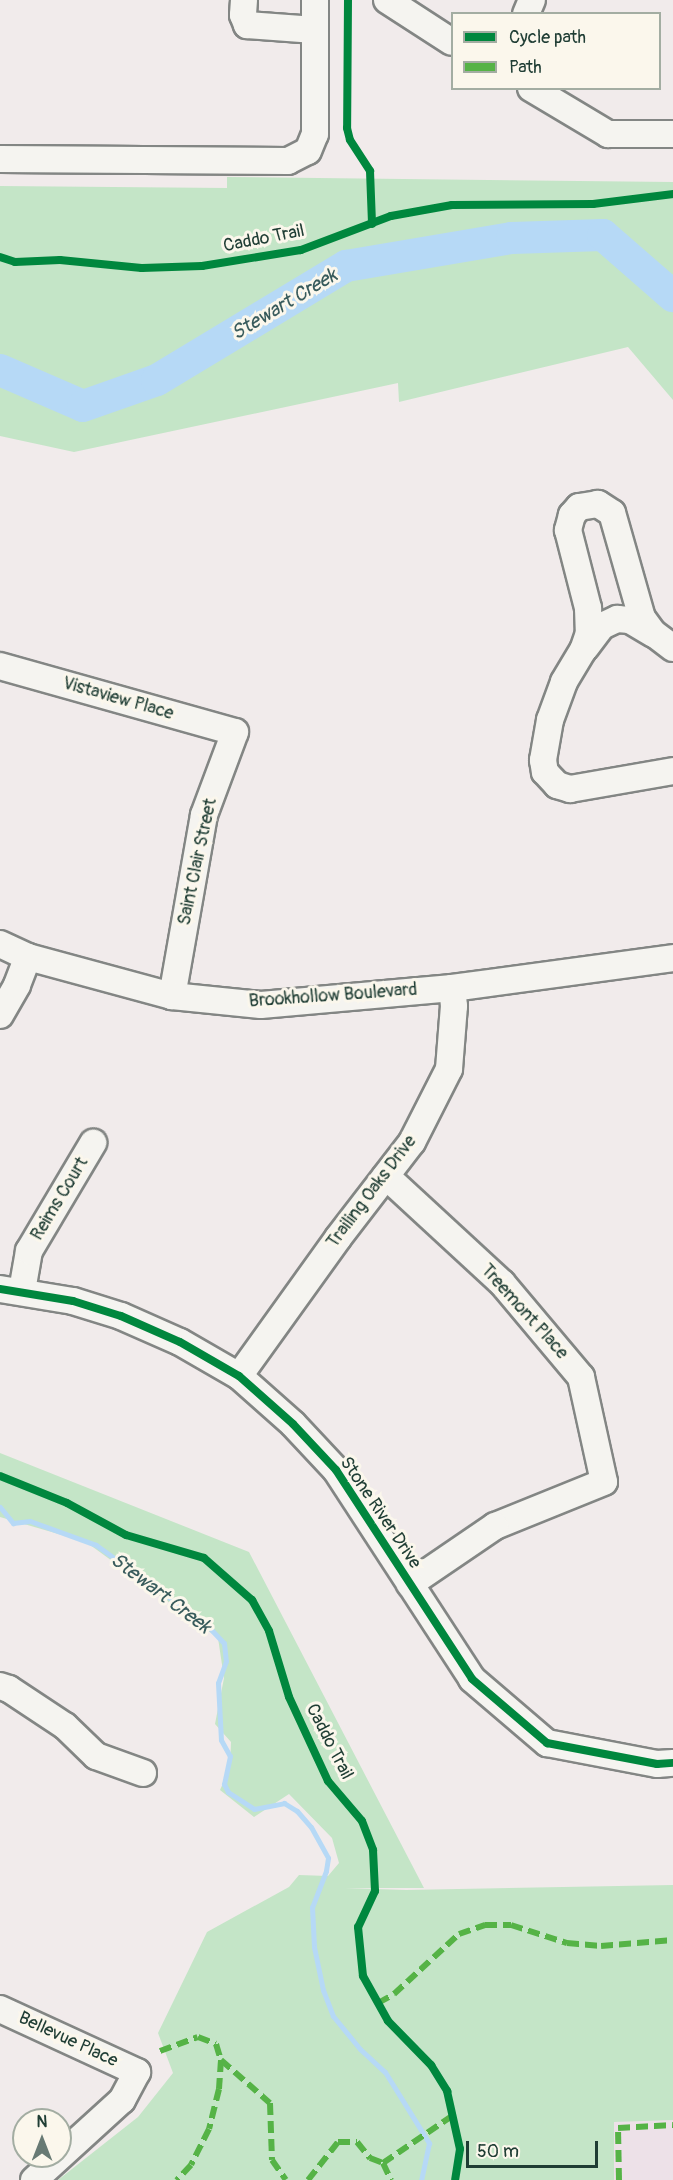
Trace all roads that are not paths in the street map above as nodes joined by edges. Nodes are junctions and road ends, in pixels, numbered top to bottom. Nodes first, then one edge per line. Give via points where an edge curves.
1 (244, 0) edge
2 (315, 0) edge
3 (387, 0) edge
4 (315, 30) junction
5 (451, 41) edge
6 (534, 90) edge
7 (673, 134) edge
8 (0, 159) edge
9 (668, 644) edge
10 (579, 657) junction
11 (0, 666) edge
12 (236, 732) joint
13 (673, 771) edge
14 (0, 944) edge
15 (28, 957) junction
16 (673, 958) edge
17 (452, 988) junction
18 (172, 996) junction
19 (0, 1015) edge
20 (93, 1143) dead end
21 (386, 1176) junction
22 (11, 1290) edge
23 (239, 1376) junction
24 (410, 1584) junction
25 (0, 1686) edge
26 (673, 1763) edge
27 (143, 1773) dead end
28 (0, 2009) edge
29 (34, 2180) edge

1 - 4 street via 247,25
2 - 4 street
3 - 5 street
4 - 8 street via 315,134 308,151 288,161
6 - 7 street via 608,134
9 - 10 street via 633,622 617,619 602,626
9 - 10 street via 647,626 638,609 614,516 601,505 586,504 574,512 568,526 589,617 588,638
10 - 13 street via 564,682 550,720 543,760 548,777 557,785 576,788
11 - 12 street, Vistaview Place
12 - 18 street, Saint Clair Street via 204,815
14 - 15 street, Brookhollow Boulevard
15 - 18 street, Brookhollow Boulevard
15 - 19 street
16 - 17 street, Brookhollow Boulevard
17 - 18 street, Brookhollow Boulevard via 261,1005
17 - 21 street, Trailing Oaks Drive via 449,1070 412,1142
20 - 22 street, Reims Court via 29,1251
21 - 23 street, Trailing Oaks Drive
21 - 24 street, Treemont Place via 502,1283 581,1377 604,1482 495,1526
22 - 23 street, Stone River Drive via 73,1301 122,1316 180,1342
23 - 24 street, Stone River Drive via 336,1470
24 - 26 street, Stone River Drive via 471,1679 547,1743 657,1764
25 - 27 street via 65,1726 96,1756
28 - 29 street, Bellevue Place via 137,2072 122,2100

